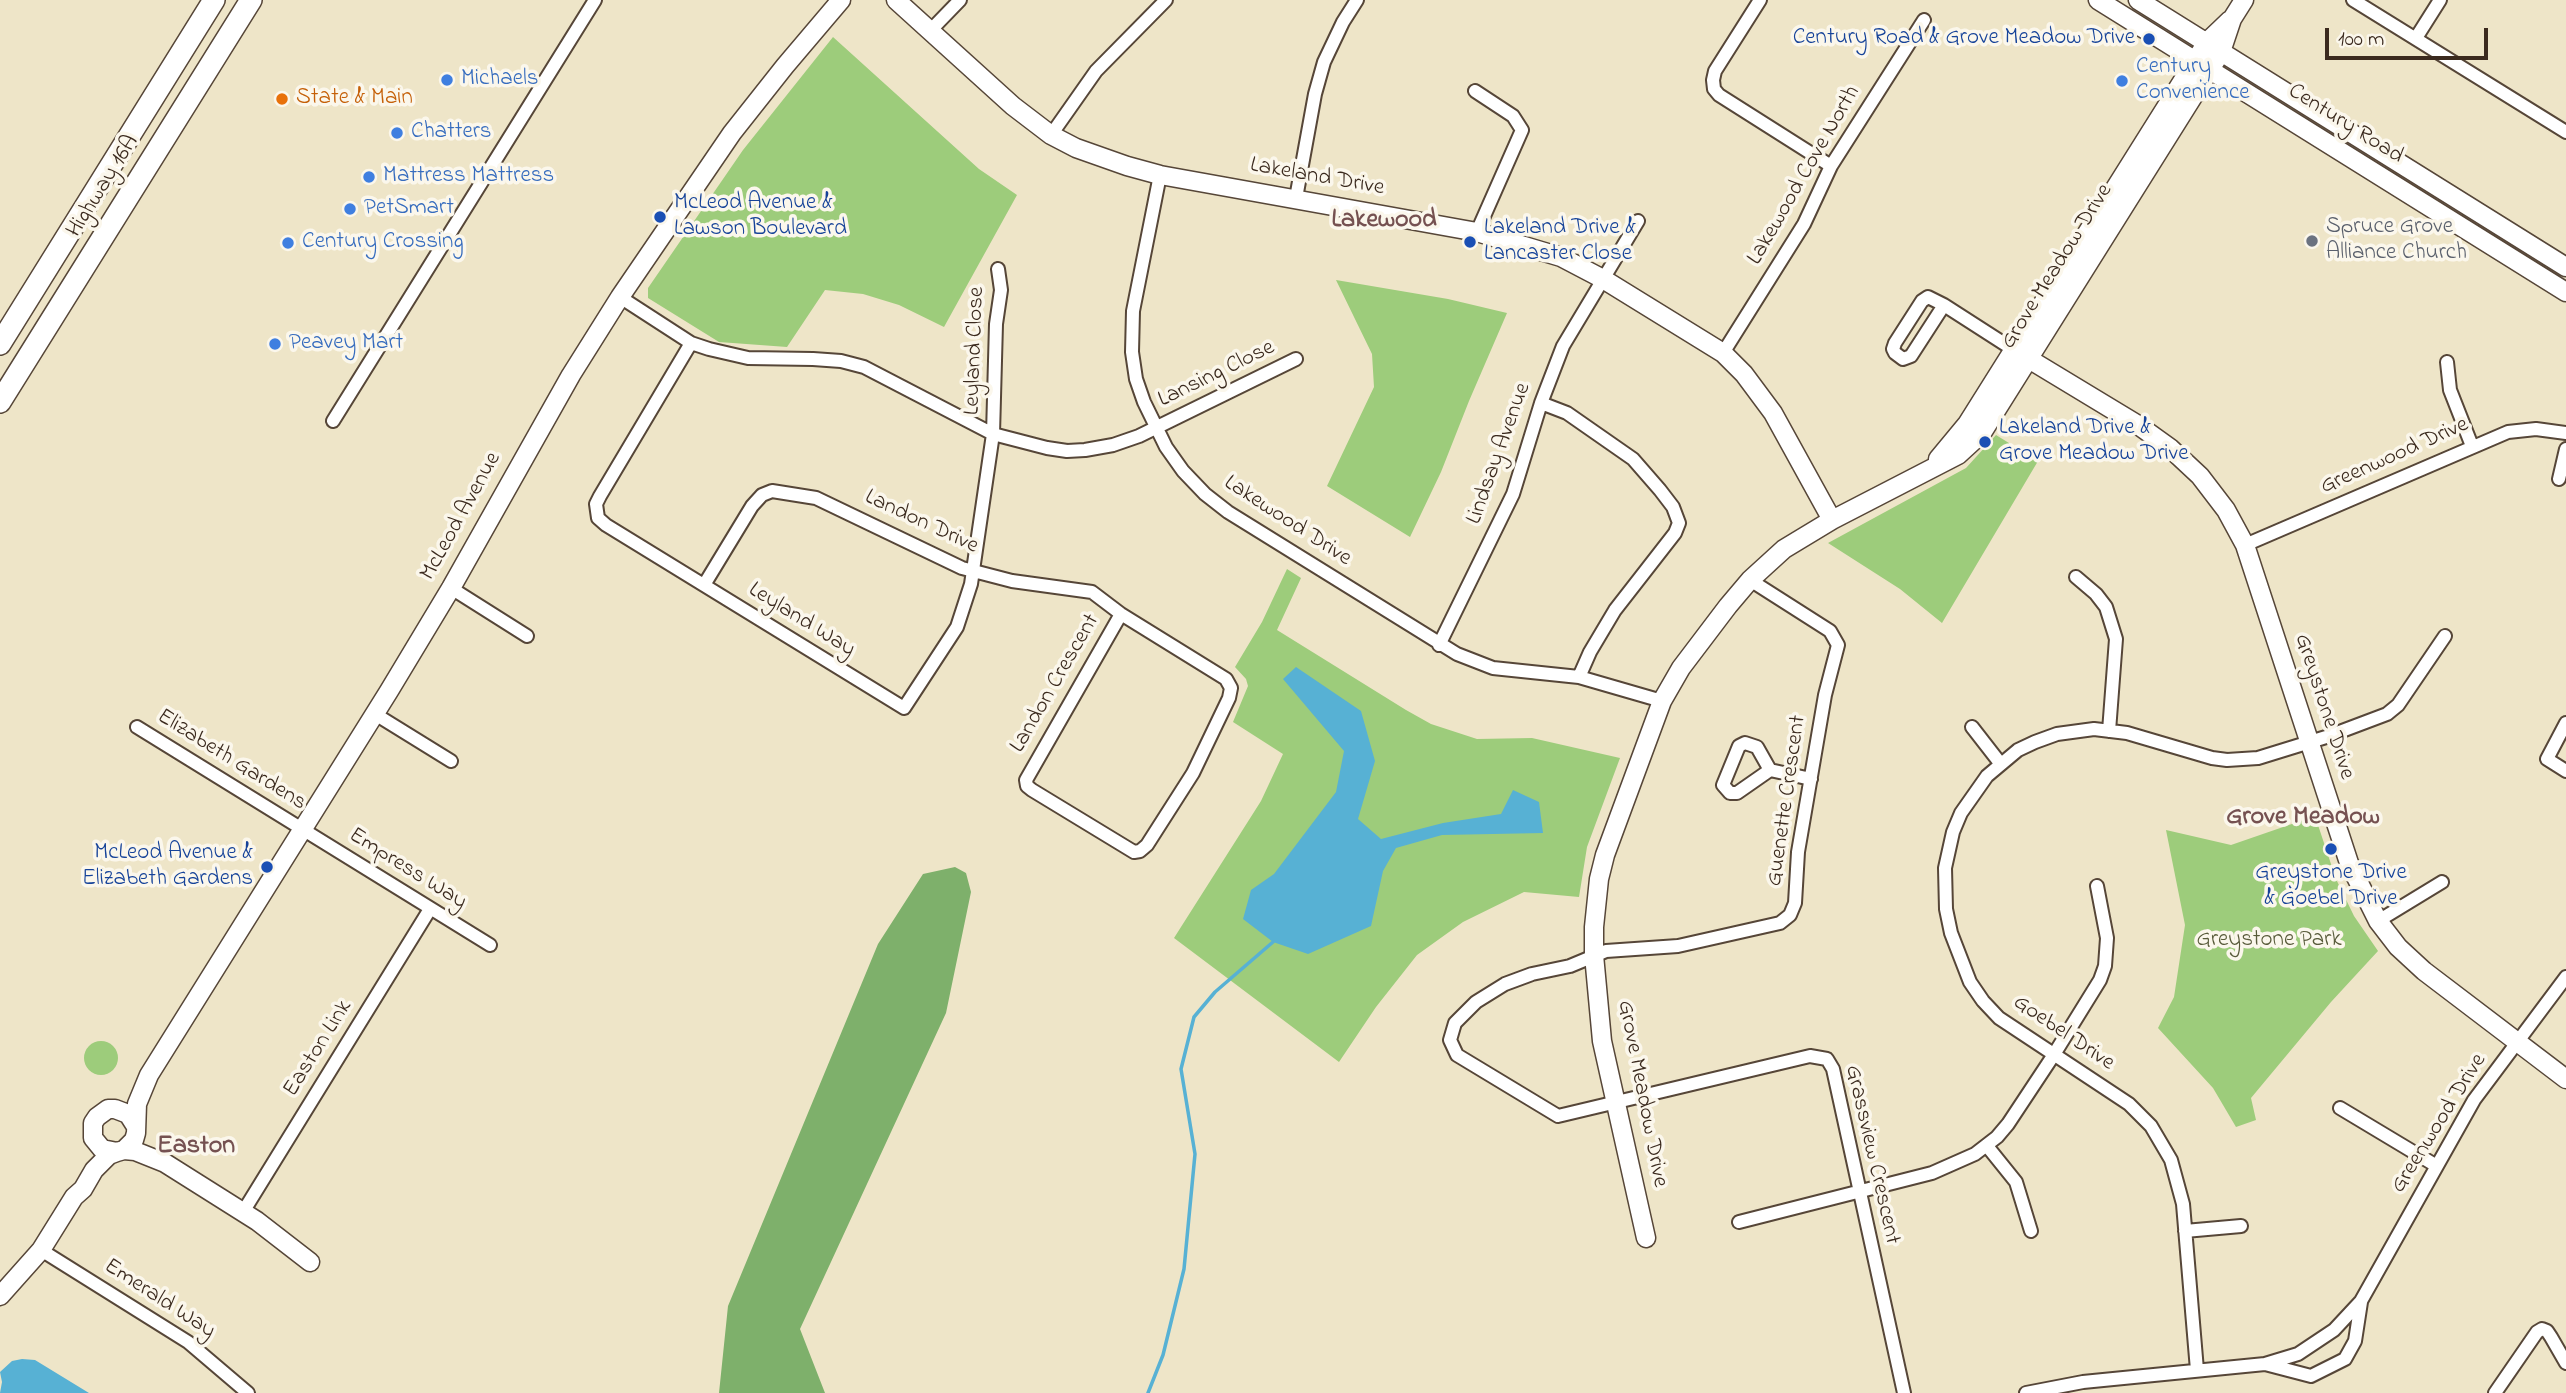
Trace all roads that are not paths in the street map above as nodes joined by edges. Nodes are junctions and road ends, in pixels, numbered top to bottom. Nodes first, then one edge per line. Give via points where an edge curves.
1 (214, 0) edge
2 (251, 0) edge
3 (595, 0) edge
4 (841, 0) edge
5 (896, 0) edge
6 (960, 0) edge
7 (1166, 0) edge
8 (1357, 0) edge
9 (1760, 0) edge
10 (2098, 0) edge
11 (2138, 0) edge
12 (2244, 0) edge
13 (2353, 0) edge
14 (2440, 0) edge
15 (1924, 20) dead end
16 (930, 31) junction
17 (2416, 38) junction
18 (2214, 47) junction
19 (2203, 66) junction
20 (1475, 91) dead end
21 (2566, 132) edge
22 (1051, 135) junction
23 (1831, 166) junction
24 (1160, 175) junction
25 (1296, 198) junction
26 (1638, 221) dead end
27 (1476, 232) junction
28 (2566, 267) edge
29 (998, 269) dead end
30 (1603, 279) junction
31 (2566, 292) edge
32 (620, 298) junction
33 (1944, 305) junction
34 (691, 343) junction
35 (0, 344) edge
36 (2014, 350) junction
37 (1723, 353) junction
38 (1296, 359) dead end
39 (2030, 359) junction
40 (2447, 362) dead end
41 (0, 402) edge
42 (1541, 403) junction
43 (333, 421) dead end
44 (1157, 428) junction
45 (2566, 433) edge
46 (993, 434) junction
47 (2472, 446) junction
48 (2566, 449) edge
49 (1928, 469) junction
50 (2559, 479) dead end
51 (1832, 520) junction
52 (2245, 545) junction
53 (974, 572) junction
54 (2076, 577) dead end
55 (1750, 580) junction
56 (704, 585) junction
57 (451, 588) junction
58 (1121, 614) junction
59 (527, 636) dead end
60 (2445, 636) dead end
61 (1439, 645) junction
62 (1579, 677) junction
63 (1229, 684) joint
64 (1662, 701) junction
65 (375, 714) junction
66 (2566, 723) edge
67 (137, 727) dead end
68 (1972, 727) dead end
69 (2109, 731) junction
70 (2310, 742) junction
71 (451, 761) dead end
72 (2000, 764) junction
73 (1770, 770) dead end
74 (2566, 771) edge
75 (1811, 779) junction
76 (303, 831) junction
77 (2441, 882) dead end
78 (2097, 886) dead end
79 (430, 909) junction
80 (2378, 921) junction
81 (489, 945) dead end
82 (1594, 955) junction
83 (2566, 978) edge
84 (2517, 1042) junction
85 (2053, 1056) junction
86 (149, 1075) junction
87 (2566, 1079) edge
88 (1615, 1104) junction
89 (2340, 1108) dead end
90 (108, 1109) junction
91 (135, 1127) junction
92 (93, 1138) junction
93 (1987, 1146) junction
94 (120, 1151) junction
95 (165, 1163) junction
96 (2435, 1165) junction
97 (1858, 1190) junction
98 (74, 1197) junction
99 (243, 1212) junction
100 (1739, 1222) dead end
101 (2241, 1226) dead end
102 (2031, 1231) dead end
103 (2185, 1231) junction
104 (1646, 1238) dead end
105 (41, 1250) junction
106 (310, 1262) dead end
107 (0, 1296) edge
108 (2361, 1301) junction
109 (2566, 1363) edge
110 (2264, 1364) junction
111 (2197, 1370) junction
112 (248, 1393) edge
113 (1904, 1393) edge
114 (2026, 1393) edge
115 (2495, 1393) edge

1 - 35 main road, Highway 16A
2 - 41 main road, Highway 16A
3 - 43 street
4 - 32 street, McLeod Avenue via 732,133
5 - 16 street, Lakeland Drive
6 - 16 street
7 - 22 street via 1096,71
8 - 25 street via 1324,62
9 - 23 street via 1715,71 1714,89
10 - 19 street, Century Road
11 - 18 street, Century Road
12 - 18 street
13 - 17 street
14 - 17 street
15 - 23 street, Lakewood Cove North
16 - 22 street, Lakeland Drive
17 - 21 street
18 - 19 street
18 - 28 street, Century Road
19 - 31 street, Century Road
19 - 36 street, Grove Meadow Drive
19 - 39 street, Grove Meadow Drive
20 - 27 street via 1513,116 1522,130
22 - 24 street, Lakeland Drive
23 - 37 street, Lakewood Cove North via 1804,224
24 - 25 street, Lakeland Drive
24 - 44 street, Lakewood Drive via 1133,312 1132,352 1136,379
25 - 27 street, Lakeland Drive
26 - 30 street, Lindsay Avenue
27 - 30 street, Lakeland Drive via 1561,257
29 - 46 street, Leyland Close via 1001,290
30 - 37 street, Lakeland Drive
30 - 42 street, Lindsay Avenue via 1563,346
32 - 34 street, Lansing Close
32 - 57 street, McLeod Avenue via 547,415
33 - 33 street via 1911,356 1903,359 1895,353 1895,344 1922,301 1932,298
33 - 36 street
34 - 46 street, Lansing Close via 748,358 841,361 864,367
34 - 56 street, Leyland Way via 600,496 596,513 606,525
36 - 39 street, Greystone Drive
36 - 49 street, Grove Meadow Drive via 1967,424
37 - 51 street, Lakeland Drive via 1759,391
38 - 44 street, Lansing Close
39 - 49 street, Grove Meadow Drive via 1982,433 1958,455
39 - 52 street, Greystone Drive via 2170,448 2200,476
40 - 47 street via 2450,390
42 - 61 street, Lindsay Avenue via 1513,494
42 - 62 street via 1567,413 1633,459 1667,498 1679,523 1615,610
44 - 46 street, Lansing Close via 1085,450 1047,448
44 - 61 street, Lakewood Drive via 1184,471 1228,512
45 - 47 street, Greenwood Drive via 2522,429
46 - 53 street, Leyland Way
47 - 52 street, Greenwood Drive
48 - 50 street
49 - 51 street, Grove Meadow Drive
51 - 55 street, Grove Meadow Drive via 1784,549
52 - 70 street, Greystone Drive
53 - 56 street, Landon Drive via 816,498 772,491 752,506
53 - 56 street, Leyland Way via 957,627 904,708
53 - 58 street, Landon Drive via 1092,592
54 - 69 street via 2106,607 2116,639
55 - 64 street, Grove Meadow Drive via 1681,668
55 - 75 street, Guenette Crescent via 1830,631 1838,645
57 - 59 street
57 - 65 street, McLeod Avenue
58 - 63 street, Landon Drive
58 - 63 street, Landon Crescent via 1026,780 1032,790 1134,852 1140,851 1193,773 1228,698
60 - 70 street, Goebel Drive via 2388,714
61 - 62 street, Lakewood Drive via 1493,668
62 - 64 street, Lakewood Drive
64 - 82 street, Grove Meadow Drive via 1605,855 1596,903
65 - 71 street
65 - 76 street, McLeod Avenue
66 - 74 street via 2547,759
67 - 76 street, Elizabeth Gardens
68 - 72 street
69 - 70 street, Goebel Drive via 2227,760 2258,758
69 - 72 street, Goebel Drive via 2057,734 2018,750
70 - 80 street, Greystone Drive via 2348,863
72 - 85 street, Goebel Drive via 1974,793 1953,832 1945,868 1946,909 1960,959 1983,1001
73 - 75 street
75 - 82 street, Guenette Crescent via 1795,903 1785,920 1678,946
76 - 79 street, Empress Way
76 - 86 street, McLeod Avenue
77 - 80 street
78 - 85 street via 2107,938 2105,966
79 - 81 street, Empress Way
79 - 99 street, Easton Link
80 - 84 street, Greystone Drive via 2424,971
82 - 88 street, Grove Meadow Drive via 1602,1041
82 - 88 street, Guenette Crescent via 1505,984 1455,1023 1450,1040 1457,1055 1558,1116
83 - 84 street, Greenwood Drive
84 - 87 street, Greystone Drive
84 - 96 street, Greenwood Drive via 2473,1100
85 - 93 street via 2008,1124
85 - 103 street, Goebel Drive via 2118,1096 2151,1126 2176,1174
86 - 90 street, McLeod Avenue
86 - 91 street, McLeod Avenue via 137,1104
88 - 97 street, Grassview Crescent via 1810,1056 1827,1059 1833,1069
88 - 104 street, Grove Meadow Drive
89 - 96 street
90 - 91 street via 128,1114
90 - 92 street, McLeod Avenue via 97,1117
91 - 94 street, McLeod Avenue via 134,1140
91 - 95 street
92 - 94 street via 102,1149
92 - 98 street, McLeod Avenue via 89,1164
93 - 97 street via 1932,1173
93 - 102 street via 2016,1182
94 - 95 street via 135,1151
94 - 98 street, McLeod Avenue via 102,1161
95 - 99 street
96 - 108 street, Greenwood Drive
97 - 100 street
97 - 113 street, Grassview Crescent
98 - 105 street, McLeod Avenue
99 - 106 street
101 - 103 street
103 - 111 street, Goebel Drive
105 - 107 street, McLeod Avenue
105 - 112 street, Emerald Way via 188,1342
108 - 110 street, Greenwood Drive via 2334,1330 2298,1354
108 - 110 street, Greenwood Drive via 2355,1341 2345,1359 2311,1376
109 - 115 street via 2542,1329
110 - 111 street, Greenwood Drive
111 - 114 street, Greenwood Drive

